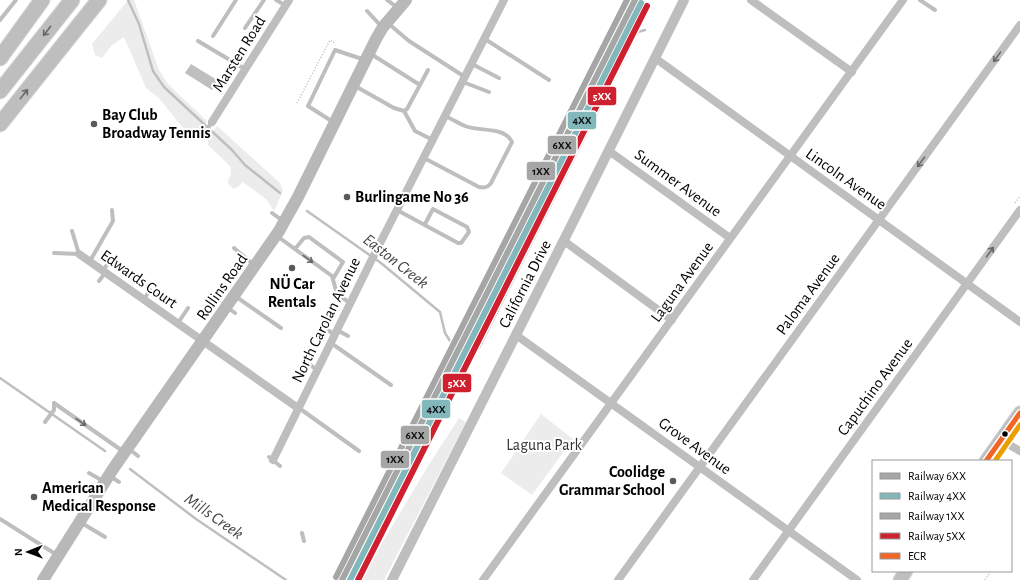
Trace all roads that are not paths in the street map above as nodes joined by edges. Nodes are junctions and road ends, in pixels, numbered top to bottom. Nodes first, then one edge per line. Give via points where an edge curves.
1 (16, 0) edge
2 (42, 0) edge
3 (72, 0) edge
4 (99, 0) edge
5 (236, 0) edge
6 (264, 0) edge
7 (276, 0) edge
8 (387, 0) edge
9 (504, 0) edge
10 (684, 0) edge
11 (751, 0) edge
12 (903, 0) edge
13 (920, 0) edge
14 (287, 3) edge
15 (402, 4) edge
16 (935, 10) dead end
17 (367, 11) dead end
18 (0, 20) edge
19 (385, 25) junction
20 (1016, 26) edge
21 (245, 28) dead end
22 (213, 36) dead end
23 (484, 38) junction
24 (198, 41) dead end
25 (367, 57) junction
26 (0, 58) edge
27 (655, 58) junction
28 (471, 64) junction
29 (246, 69) junction
30 (428, 70) dead end
31 (852, 72) junction
32 (499, 78) dead end
33 (463, 79) junction
34 (549, 80) dead end
35 (353, 85) junction
36 (420, 85) junction
37 (0, 91) edge
38 (489, 92) dead end
39 (404, 111) junction
40 (445, 116) junction
41 (212, 122) joint
42 (334, 123) junction
43 (0, 124) edge
44 (203, 135) dead end
45 (433, 140) junction
46 (609, 151) junction
47 (790, 156) junction
48 (424, 158) junction
49 (112, 210) dead end
50 (397, 210) junction
51 (1020, 210) edge
52 (272, 213) dead end
53 (879, 219) junction
54 (284, 222) junction
55 (425, 224) junction
56 (72, 231) dead end
57 (276, 236) junction
58 (730, 238) junction
59 (564, 241) junction
60 (234, 248) dead end
61 (295, 249) junction
62 (54, 253) dead end
63 (79, 254) junction
64 (90, 261) junction
65 (108, 263) dead end
66 (256, 266) junction
67 (104, 272) junction
68 (333, 279) junction
69 (99, 281) dead end
70 (967, 283) junction
71 (150, 290) dead end
72 (235, 296) junction
73 (144, 299) junction
74 (350, 303) junction
75 (188, 308) dead end
76 (672, 320) junction
77 (1020, 322) edge
78 (178, 323) junction
79 (281, 328) dead end
80 (325, 328) dead end
81 (336, 332) junction
82 (516, 335) junction
83 (348, 336) dead end
84 (203, 341) junction
85 (331, 343) junction
86 (309, 364) dead end
87 (317, 370) junction
88 (392, 385) dead end
89 (611, 403) junction
90 (298, 408) junction
91 (1020, 414) edge
92 (45, 422) dead end
93 (1001, 440) junction
94 (126, 450) junction
95 (1020, 450) edge
96 (359, 451) dead end
97 (138, 456) dead end
98 (271, 458) joint
99 (987, 460) edge
100 (280, 466) dead end
101 (700, 467) junction
102 (89, 473) dead end
103 (111, 480) junction
104 (0, 519) edge
105 (80, 522) junction
106 (789, 531) junction
107 (302, 533) dead end
108 (105, 537) dead end
109 (304, 541) dead end
110 (58, 556) junction
111 (43, 580) edge
112 (392, 580) edge
113 (483, 580) edge
114 (618, 580) edge
115 (753, 580) edge
116 (858, 580) edge

1 - 18 lane
2 - 26 highway
3 -> 37 highway
43 -> 4 highway
5 - 22 lane
6 - 21 lane
7 - 14 lane
8 - 15 lane
9 - 23 street, North Carolan Avenue
10 - 27 street, California Drive
11 - 31 street
12 - 31 street, Laguna Avenue
13 - 16 lane
14 - 29 street, Marsten Road
15 - 19 main road, Rollins Road
17 - 19 lane
19 - 25 main road, Rollins Road
19 - 33 lane
20 -> 53 street, Paloma Avenue
23 - 28 street, North Carolan Avenue
23 - 34 lane
24 - 29 lane
25 - 35 main road, Rollins Road
25 - 36 lane
25 - 42 lane via 335,50 308,106
27 - 46 street, California Drive
27 - 47 street, Lincoln Avenue
28 - 32 lane
28 - 33 street, North Carolan Avenue
29 - 41 street, Marsten Road
30 - 36 lane
31 - 47 street, Laguna Avenue
33 - 38 lane
33 - 40 street, North Carolan Avenue
35 - 39 lane
35 - 42 main road, Rollins Road
36 - 39 lane
39 - 45 lane via 415,131
40 - 45 street, North Carolan Avenue
40 - 48 lane via 466,126 497,131 512,142 491,183 484,188
41 - 44 lane
42 - 54 main road, Rollins Road
45 - 48 street, North Carolan Avenue
46 - 58 street, Summer Avenue
46 - 59 street, California Drive
47 - 53 street, Lincoln Avenue
47 - 58 street, Laguna Avenue
48 - 50 street, North Carolan Avenue
49 - 64 lane via 113,221
50 - 55 lane
50 - 74 street, North Carolan Avenue
70 -> 51 street, Capuchino Avenue
52 - 54 lane
53 - 70 street, Lincoln Avenue
53 - 101 street, Paloma Avenue
54 - 57 main road, Rollins Road
55 - 55 lane via 458,243 463,242 469,232 467,227 433,209
56 - 63 lane
57 - 61 lane
57 - 66 main road, Rollins Road
58 - 76 street, Laguna Avenue
59 - 76 street
59 - 82 street, California Drive
60 - 66 lane
61 -> 68 lane
61 - 68 lane via 304,238 309,238 343,262
62 - 63 lane
63 - 64 street, Edwards Court
64 - 67 street, Edwards Court
65 - 67 lane
66 - 72 main road, Rollins Road
67 - 69 lane
67 - 73 street, Edwards Court
68 - 74 lane via 337,294
70 - 77 street, Lincoln Avenue
70 - 106 street, Capuchino Avenue
71 - 73 lane
72 - 79 lane
72 - 84 main road, Rollins Road via 231,310
73 - 78 street, Edwards Court
74 - 81 street, North Carolan Avenue
75 - 78 lane
76 - 89 street, Laguna Avenue
78 - 84 street, Edwards Court
80 - 81 lane
81 - 83 lane
81 - 85 street, North Carolan Avenue
82 - 89 street, Grove Avenue
82 - 112 street, California Drive
84 - 90 street, Edwards Court
84 - 94 main road, Rollins Road
85 - 87 street, North Carolan Avenue
85 - 88 lane
86 - 87 lane
87 - 90 street, North Carolan Avenue
89 - 101 street, Grove Avenue
89 - 113 street, Laguna Avenue
90 - 96 lane
90 - 98 street, North Carolan Avenue
91 - 93 main road
92 -> 94 lane via 54,410 54,403
93 - 95 street
93 - 99 main road
94 - 97 lane
94 - 103 main road, Rollins Road
98 - 100 lane
101 - 106 street, Grove Avenue
101 - 114 street, Paloma Avenue
102 - 103 lane
103 - 105 main road, Rollins Road
104 - 110 lane
105 - 108 lane
105 - 110 main road, Rollins Road
106 - 115 street, Capuchino Avenue
106 - 116 street, Grove Avenue
107 - 109 lane
110 - 111 main road, Rollins Road

